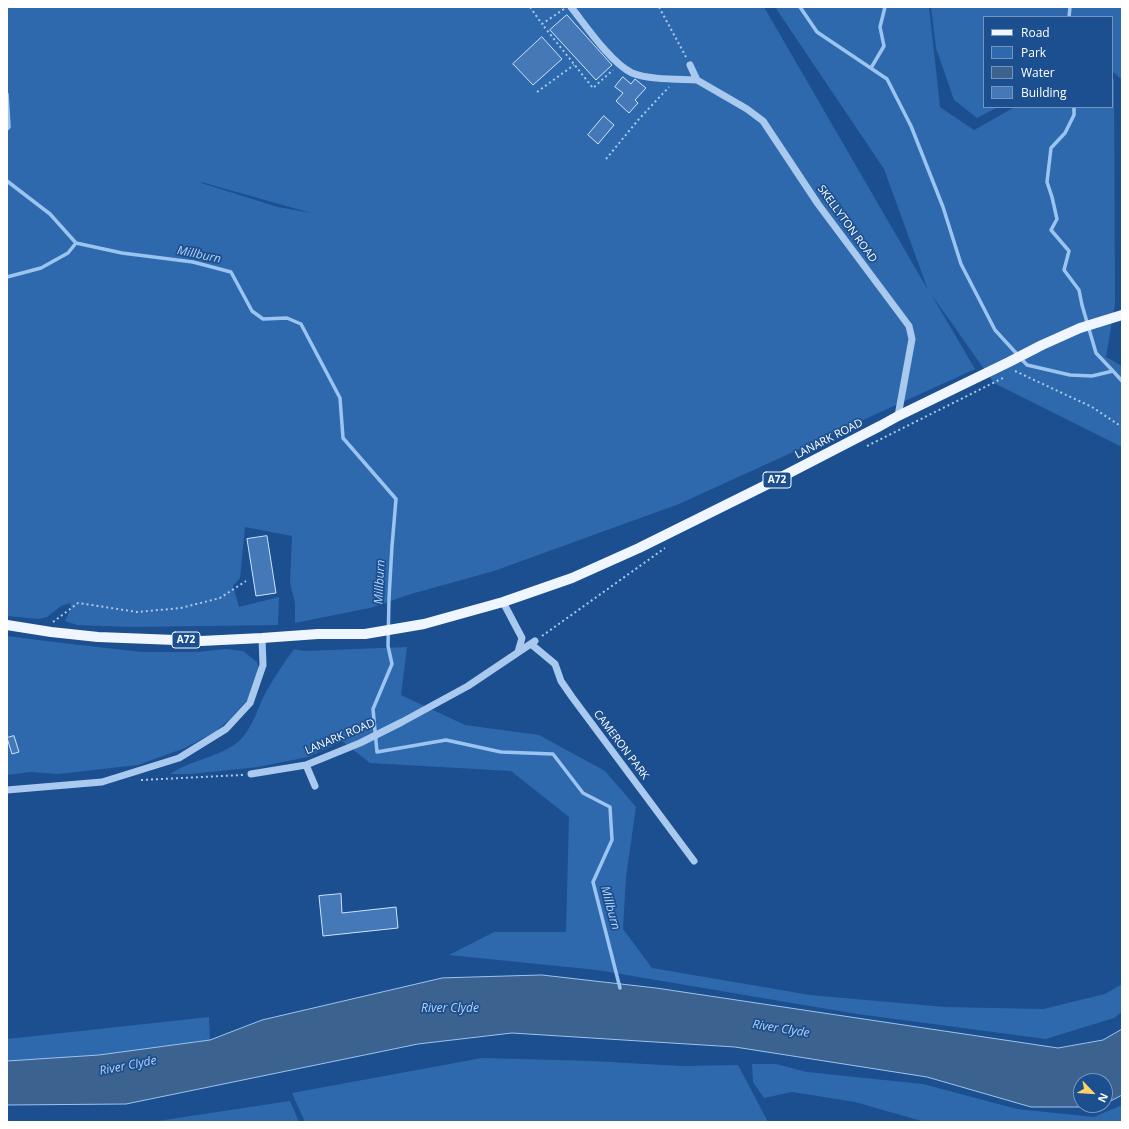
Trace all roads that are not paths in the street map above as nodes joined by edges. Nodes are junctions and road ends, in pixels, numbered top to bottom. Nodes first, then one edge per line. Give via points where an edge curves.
1 (571, 7) edge
2 (690, 64) road end
3 (697, 80) junction
4 (1122, 315) edge
5 (898, 416) junction
6 (503, 602) junction
7 (7, 625) edge
8 (262, 638) junction
9 (533, 642) joint
10 (518, 652) junction
11 (306, 765) junction
12 (251, 774) road end
13 (315, 786) dead end
14 (7, 790) edge
15 (694, 861) dead end

1 - 3 street, SKELLYTON ROAD via 606,50 634,74
2 - 3 street
3 - 5 street, SKELLYTON ROAD via 763,121 818,204 909,326 912,339
4 - 5 main road, LANARK ROAD / A72 via 1080,328 1042,345
5 - 6 main road, LANARK ROAD / A72 via 639,548 572,578
6 - 8 main road, LANARK ROAD / A72 via 424,624 365,634
6 - 10 street via 522,638
7 - 8 main road, LANARK ROAD / A72 via 98,637 156,640
8 - 14 street via 263,666 250,703 226,729 179,758 102,782
9 - 10 street, LANARK ROAD
9 - 15 street, CAMERON PARK via 555,664 561,681 572,697
10 - 11 street, LANARK ROAD via 468,686 402,722
11 - 12 street, LANARK ROAD
11 - 13 street

